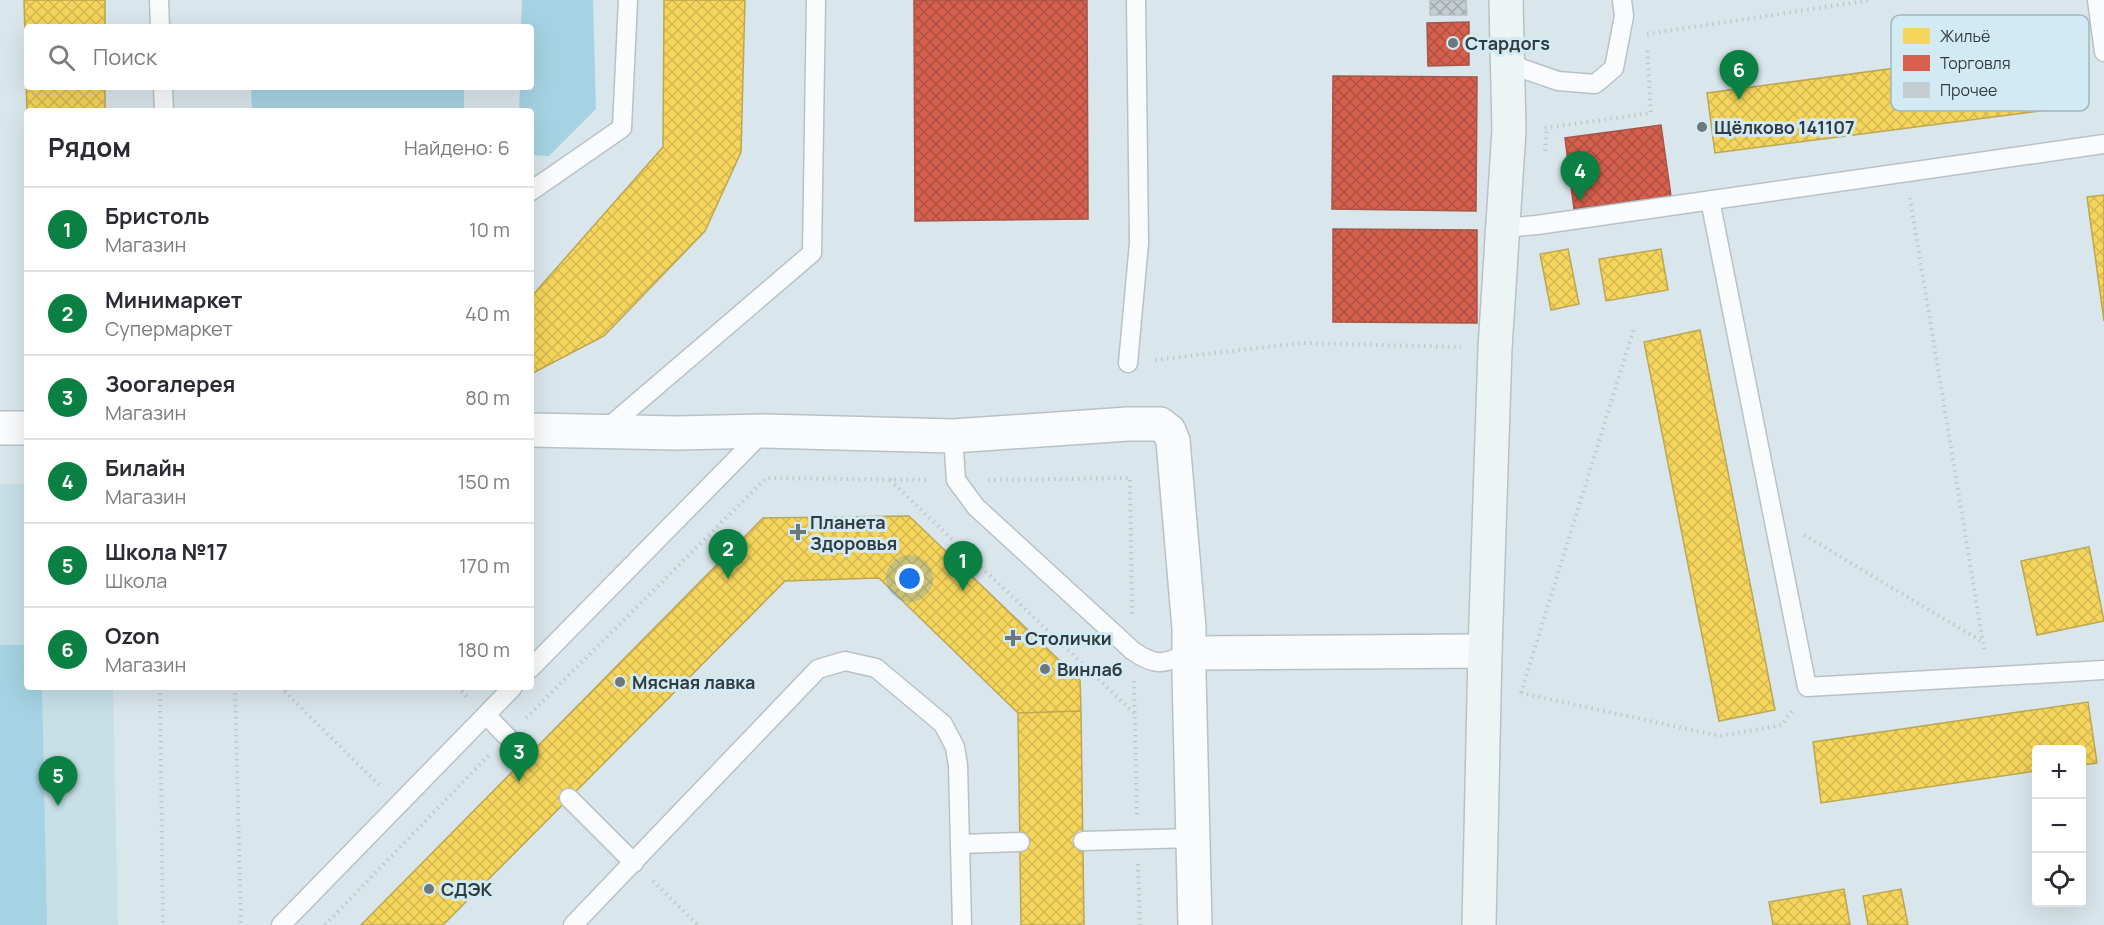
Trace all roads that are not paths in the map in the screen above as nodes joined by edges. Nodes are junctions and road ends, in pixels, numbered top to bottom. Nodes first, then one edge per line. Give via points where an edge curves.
1 (159, 0) edge
2 (628, 0) edge
3 (816, 0) edge
4 (1136, 0) edge
5 (1506, 0) edge
6 (1622, 0) edge
7 (2097, 0) edge
8 (160, 24) edge
9 (2104, 52) edge
10 (1509, 64) junction
11 (163, 90) edge
12 (164, 108) edge
13 (2104, 144) edge
14 (534, 189) edge
15 (1710, 200) junction
16 (1503, 228) junction
17 (1128, 363) road end
18 (0, 428) edge
19 (24, 428) edge
20 (534, 430) edge
21 (605, 430) junction
22 (764, 431) junction
23 (953, 436) junction
24 (1485, 651) junction
25 (1189, 653) junction
26 (534, 665) edge
27 (2104, 670) edge
28 (510, 690) edge
29 (486, 715) junction
30 (527, 757) dead end
31 (569, 798) dead end
32 (1193, 838) junction
33 (1083, 841) dead end
34 (1020, 842) dead end
35 (961, 844) junction
36 (634, 863) junction
37 (281, 925) edge
38 (573, 925) edge
39 (962, 925) edge
40 (1195, 925) edge
41 (1479, 925) edge

1 - 8 lane
2 - 14 lane via 622,128
3 - 21 lane via 812,254
4 - 17 lane via 1139,243
5 - 10 street
6 - 10 lane via 1624,15 1614,68 1595,84 1558,81
7 - 9 lane
10 - 16 street
11 - 12 lane
13 - 15 lane
15 - 16 lane
15 - 27 lane via 1807,687
16 - 24 street
18 - 19 street
20 - 21 street
21 - 22 street
22 - 23 street
22 - 26 lane
23 - 25 lane via 956,480 984,515 1149,662 1169,662
23 - 25 street via 1128,424 1160,424 1169,431 1178,488
24 - 25 street
24 - 41 street
25 - 32 street
28 - 29 lane
29 - 30 lane
29 - 37 lane
31 - 36 lane
32 - 33 lane
32 - 40 street
34 - 35 lane
35 - 36 lane via 958,765 955,747 943,724 876,668 845,661 818,669
35 - 39 lane
36 - 38 lane

